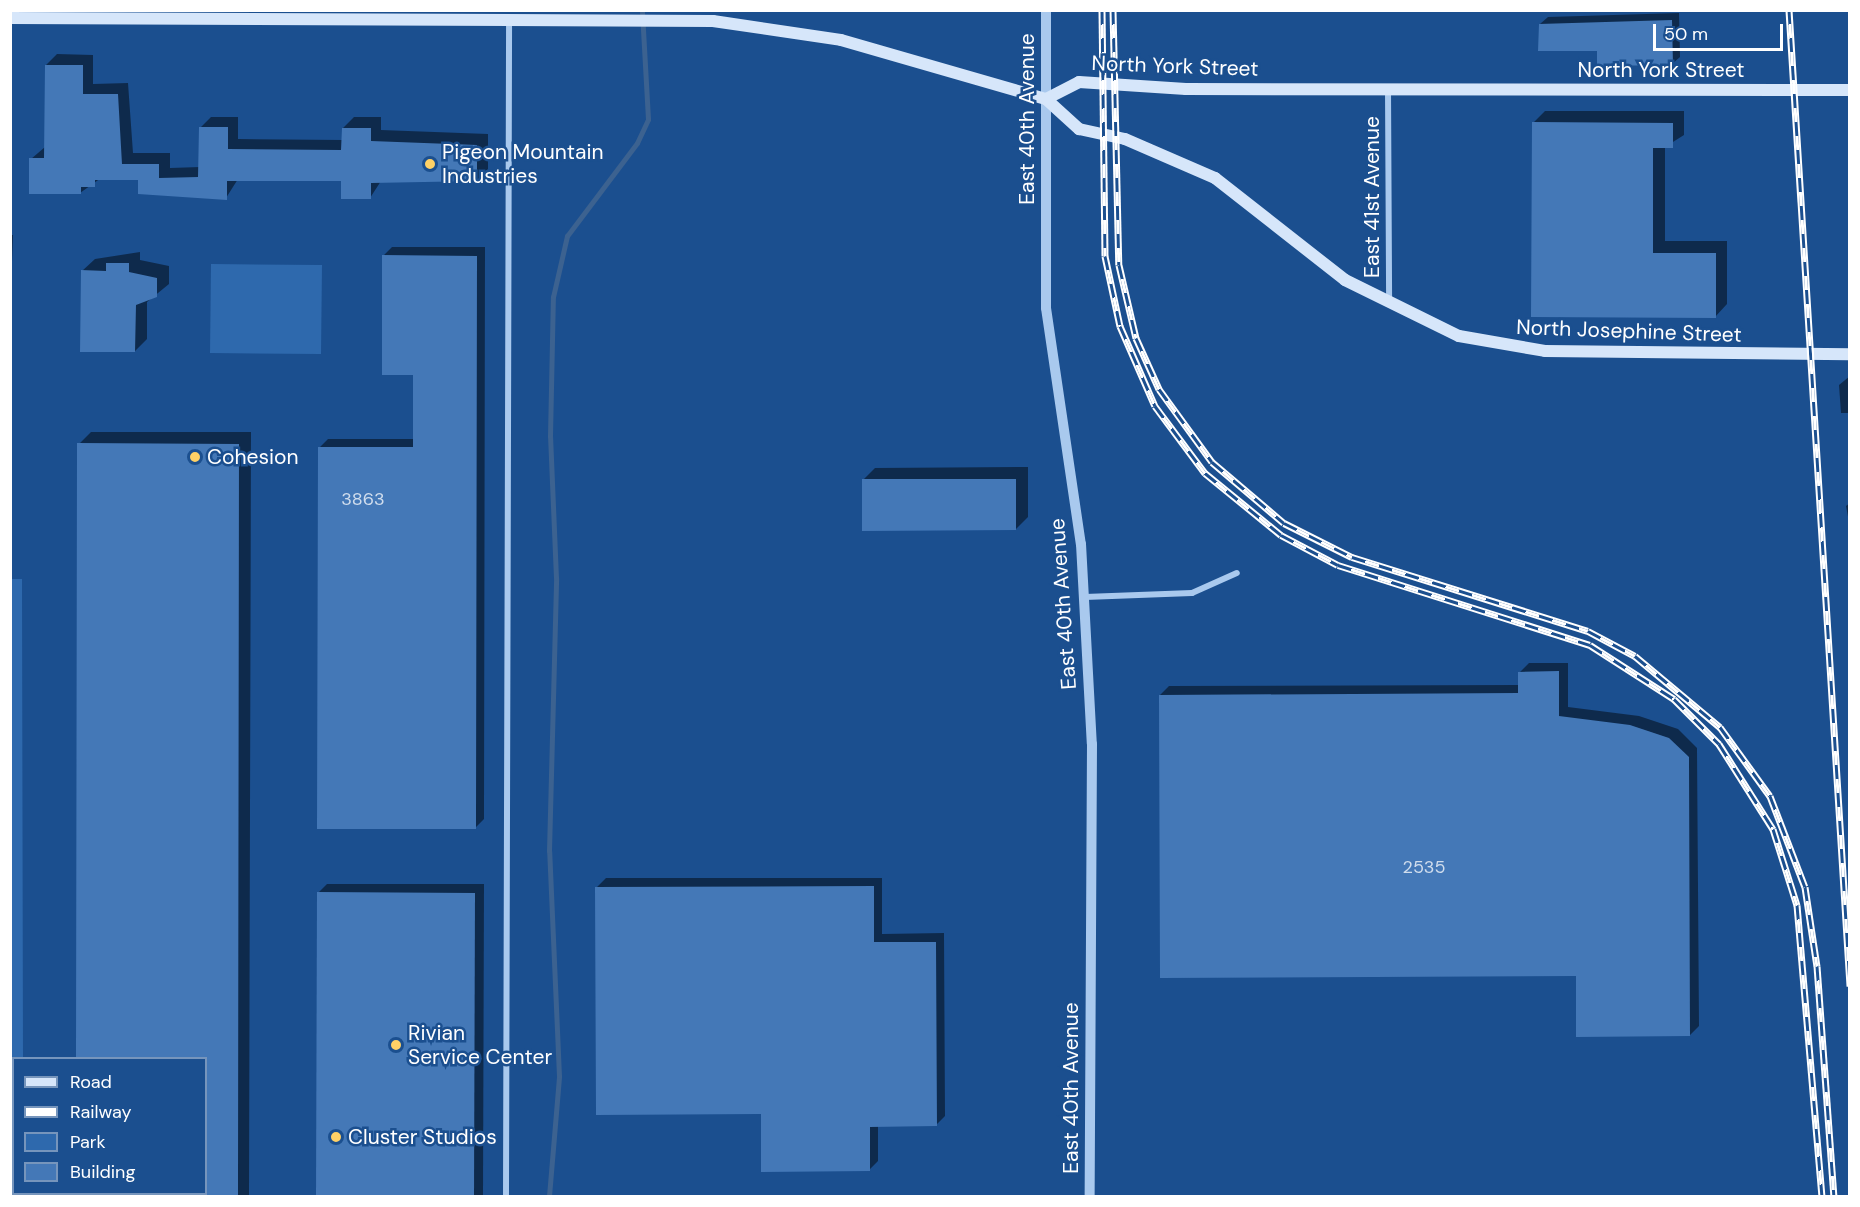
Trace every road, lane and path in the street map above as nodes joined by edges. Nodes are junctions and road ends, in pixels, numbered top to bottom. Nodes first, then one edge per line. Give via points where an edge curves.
1 (1046, 10) edge
2 (39, 14) edge
3 (10, 18) edge
4 (509, 19) junction
5 (1388, 88) junction
6 (1850, 90) edge
7 (1046, 99) junction
8 (1389, 306) junction
9 (1850, 354) edge
10 (1237, 573) dead end
11 (1085, 597) junction
12 (506, 1197) edge
13 (1090, 1197) edge

1 - 7 street, East 40th Avenue
2 - 3 main road
2 - 4 main road
4 - 7 main road via 692,20 841,40
4 - 12 street
5 - 6 main road, North York Street
5 - 7 main road, North York Street via 1186,89 1079,82
5 - 8 street, East 41st Avenue
7 - 8 main road, North Josephine Street via 1079,129 1125,139 1215,178 1346,280
7 - 11 street, East 40th Avenue via 1050,358 1075,498
8 - 9 main road, North Josephine Street via 1459,336 1516,348
10 - 11 street via 1192,593
11 - 13 street, East 40th Avenue via 1092,744

